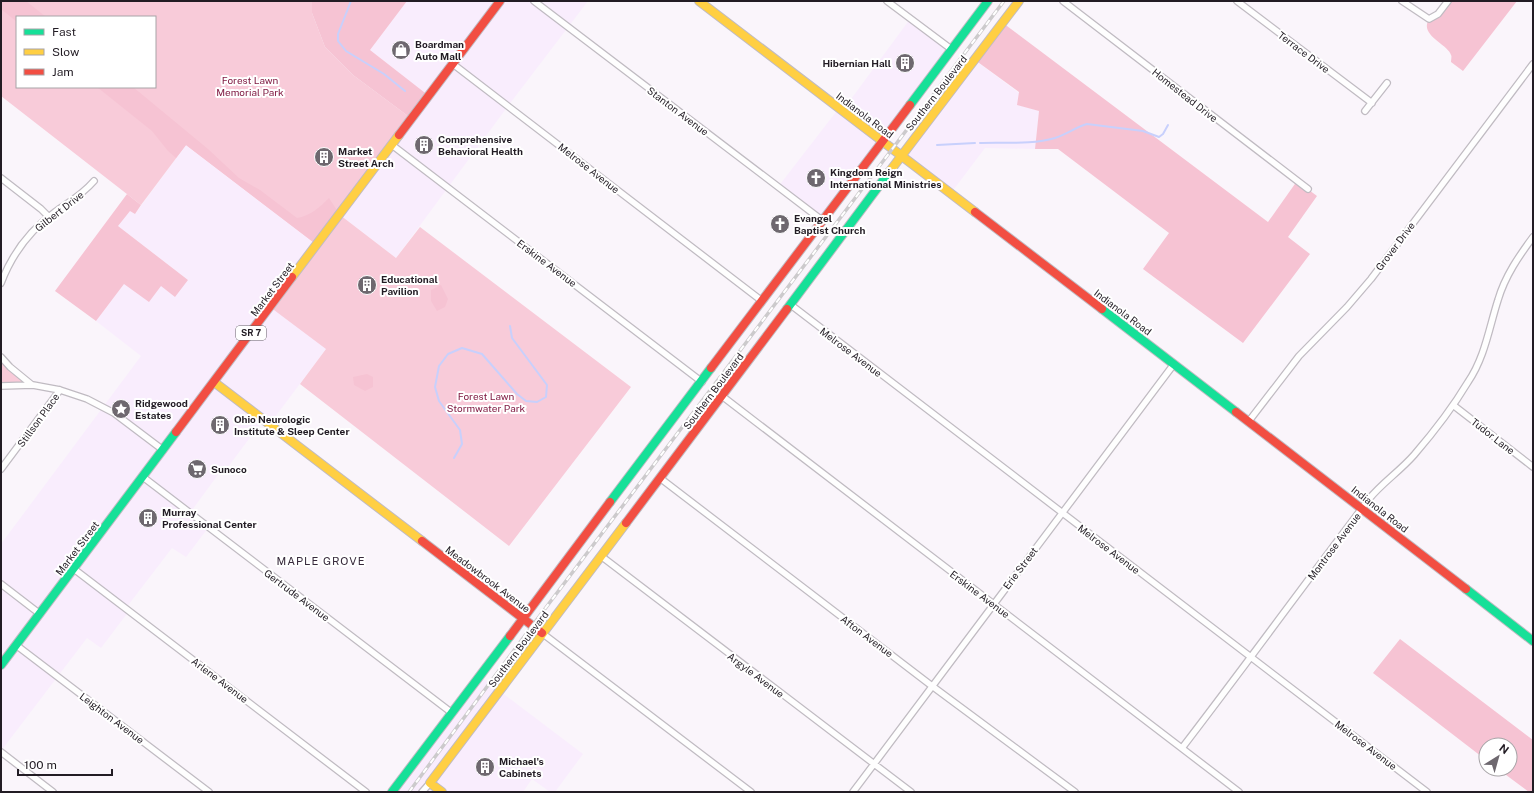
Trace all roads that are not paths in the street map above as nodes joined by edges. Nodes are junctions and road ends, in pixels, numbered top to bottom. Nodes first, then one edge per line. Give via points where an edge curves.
1 (500, 1) edge
2 (534, 1) edge
3 (699, 1) edge
4 (887, 1) edge
5 (988, 1) edge
6 (1019, 1) edge
7 (1063, 1) edge
8 (1237, 1) edge
9 (1402, 1) edge
10 (1448, 1) edge
11 (951, 49) junction
12 (453, 64) junction
13 (1533, 64) edge
14 (1387, 83) dead end
15 (1372, 103) junction
16 (1365, 111) dead end
17 (883, 141) junction
18 (392, 144) junction
19 (902, 155) junction
20 (1, 178) edge
21 (94, 181) dead end
22 (1308, 189) dead end
23 (49, 217) junction
24 (823, 221) junction
25 (1533, 237) edge
26 (1, 283) edge
27 (762, 301) junction
28 (791, 305) junction
29 (2, 361) edge
30 (1174, 364) junction
31 (214, 382) junction
32 (702, 382) junction
33 (33, 385) junction
34 (1, 386) edge
35 (60, 390) junction
36 (722, 396) junction
37 (1453, 404) junction
38 (1249, 421) junction
39 (163, 450) junction
40 (1533, 467) edge
41 (1, 468) edge
42 (143, 477) junction
43 (660, 478) junction
44 (1362, 509) junction
45 (1062, 513) junction
46 (601, 556) junction
47 (74, 569) junction
48 (1, 584) edge
49 (994, 604) junction
50 (40, 614) junction
51 (523, 619) junction
52 (542, 633) junction
53 (1533, 641) edge
54 (16, 645) junction
55 (1251, 657) junction
56 (1, 665) edge
57 (932, 686) junction
58 (452, 714) junction
59 (1182, 748) junction
60 (1, 752) edge
61 (873, 764) junction
62 (430, 783) junction
63 (53, 792) edge
64 (209, 792) edge
65 (366, 792) edge
66 (392, 792) edge
67 (422, 792) edge
68 (442, 792) edge
69 (750, 792) edge
70 (852, 792) edge
71 (911, 792) edge
72 (1075, 792) edge
73 (1239, 792) edge
74 (1427, 792) edge

1 - 12 street, Market Street / SR 7
2 - 24 street, Stanton Avenue
3 - 17 street, Indianola Road
4 - 11 street
5 - 11 street, Southern Boulevard
6 - 19 street, Southern Boulevard
7 - 22 street, Homestead Drive
8 - 15 street, Terrace Drive
9 - 10 street via 1429,19 1438,14
11 - 17 street, Southern Boulevard
12 - 18 street, Market Street / SR 7
12 - 27 street, Melrose Avenue
13 - 38 street, Grover Drive via 1371,279 1299,356
14 - 15 street
15 - 16 street
17 - 19 street, Indianola Road
17 - 24 street, Southern Boulevard
18 - 31 street, Market Street / SR 7
18 - 32 street, Erskine Avenue
19 - 28 street, Southern Boulevard
19 - 30 street, Indianola Road
20 - 23 street
21 - 23 street, Gilbert Drive via 82,194
23 - 26 street, Gilbert Drive via 20,247
24 - 27 street, Southern Boulevard
25 - 37 street, Montrose Avenue via 1506,278 1480,359
27 - 32 street, Southern Boulevard
28 - 36 street, Southern Boulevard
28 - 45 street, Melrose Avenue
29 - 33 street
30 - 38 street, Indianola Road
30 - 45 street, Erie Street
31 - 39 street, Market Street / SR 7
31 - 51 street, Meadowbrook Avenue
32 - 51 street, Southern Boulevard
33 - 34 street
33 - 35 street
35 - 39 street via 102,406
35 - 41 street, Stillson Place
36 - 43 street, Southern Boulevard
36 - 49 street, Erskine Avenue
37 - 40 street, Tudor Lane
37 - 44 street, Montrose Avenue via 1414,455 1380,487
38 - 44 street, Indianola Road
39 - 42 street, Market Street / SR 7
42 - 47 street, Market Street / SR 7
42 - 58 street, Gertrude Avenue
43 - 46 street, Southern Boulevard
43 - 57 street, Afton Avenue
44 - 53 street, Indianola Road
44 - 55 street, Montrose Avenue
45 - 49 street, Erie Street
45 - 55 street, Melrose Avenue
46 - 52 street, Southern Boulevard
46 - 61 street, Argyle Avenue
47 - 50 street, Market Street / SR 7
47 - 65 street, Arlene Avenue
48 - 50 street
49 - 57 street, Erie Street
49 - 59 street, Erskine Avenue
50 - 54 street, Market Street / SR 7
51 - 52 street, Meadowbrook Avenue
51 - 58 street, Southern Boulevard
52 - 62 street, Southern Boulevard
52 - 69 street, Meadowbrook Avenue
54 - 56 street, Market Street / SR 7
54 - 64 street, Leighton Avenue
55 - 59 street, Montrose Avenue
55 - 74 street, Melrose Avenue
57 - 61 street, Erie Street
57 - 72 street, Afton Avenue
58 - 66 street, Southern Boulevard
59 - 73 street, Erskine Avenue
60 - 63 street
61 - 70 street, Erie Street
61 - 71 street, Argyle Avenue
62 - 67 street, Southern Boulevard
62 - 68 street

